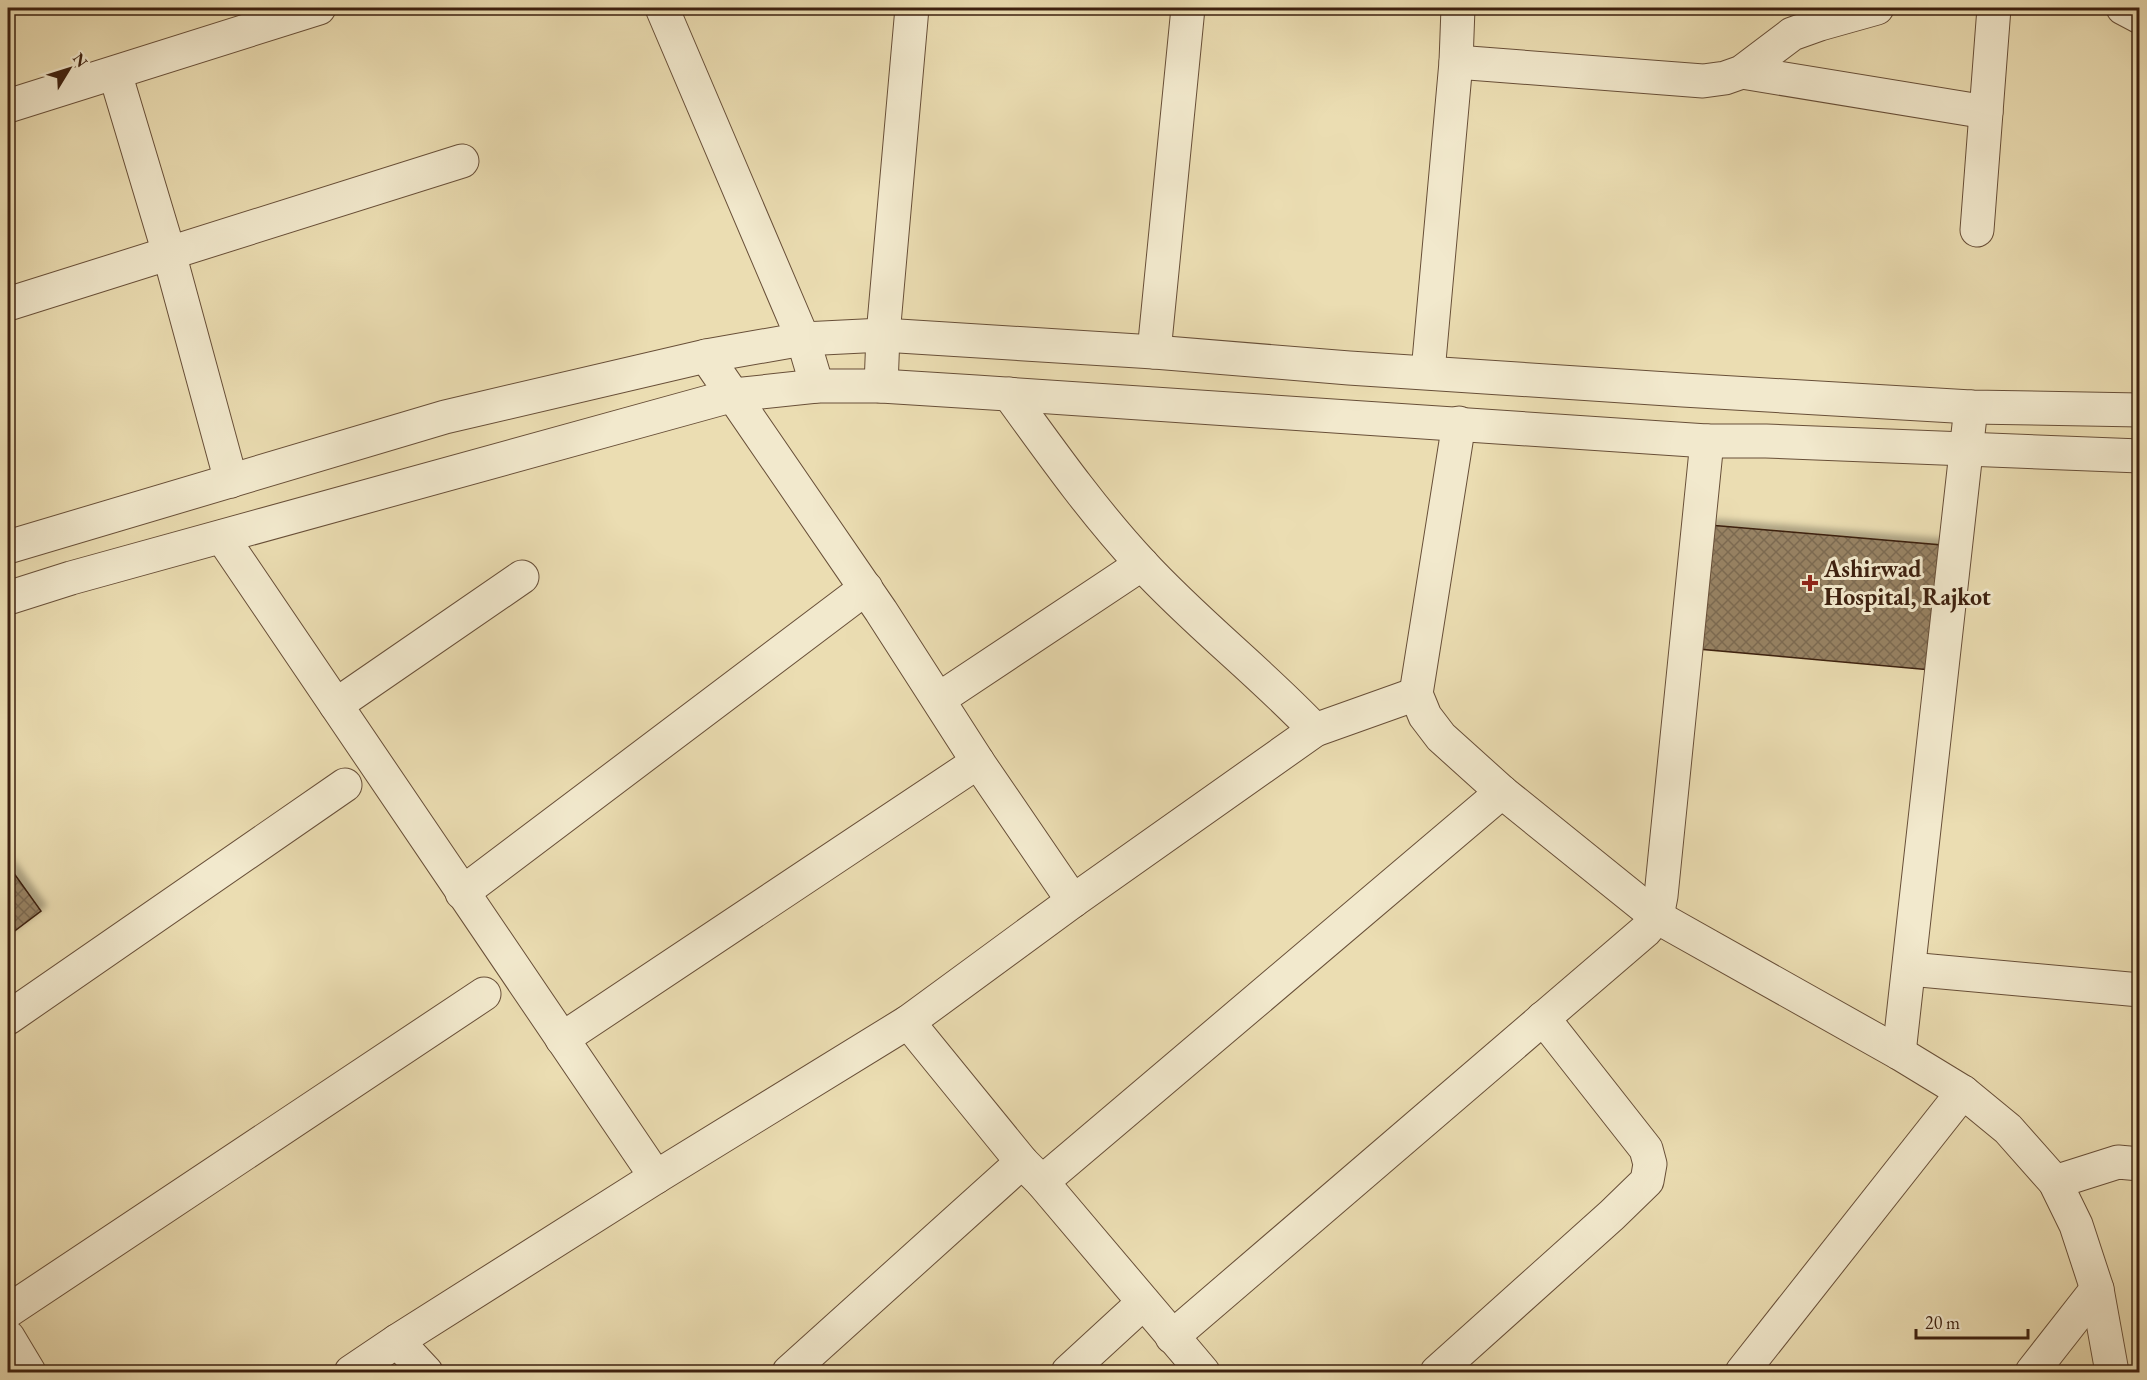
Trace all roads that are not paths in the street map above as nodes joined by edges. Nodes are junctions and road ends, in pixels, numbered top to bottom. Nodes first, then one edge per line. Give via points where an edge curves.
1 (319, 8) edge
2 (662, 8) edge
3 (912, 8) edge
4 (1188, 8) edge
5 (1458, 8) edge
6 (1877, 8) edge
7 (1994, 8) edge
8 (2123, 8) edge
9 (2139, 17) edge
10 (1456, 62) junction
11 (1742, 72) junction
12 (115, 73) junction
13 (8, 106) edge
14 (1986, 112) junction
15 (462, 161) dead end
16 (1977, 230) dead end
17 (169, 253) junction
18 (8, 304) edge
19 (883, 335) junction
20 (803, 339) junction
21 (1154, 352) junction
22 (706, 356) junction
23 (1428, 372) junction
24 (817, 386) junction
25 (880, 386) junction
26 (1009, 394) junction
27 (734, 395) junction
28 (1971, 407) junction
29 (2139, 410) edge
30 (1459, 423) junction
31 (1707, 441) junction
32 (1966, 450) junction
33 (2139, 456) edge
34 (231, 481) junction
35 (222, 537) junction
36 (8, 547) edge
37 (1142, 564) junction
38 (522, 577) dead end
39 (866, 588) junction
40 (8, 598) edge
41 (1416, 694) junction
42 (939, 699) junction
43 (336, 705) junction
44 (1315, 730) junction
45 (978, 762) junction
46 (345, 784) dead end
47 (1502, 792) junction
48 (462, 892) junction
49 (1073, 901) junction
50 (1657, 916) junction
51 (1909, 969) junction
52 (2139, 990) edge
53 (484, 994) dead end
54 (8, 1018) edge
55 (1543, 1018) junction
56 (908, 1022) junction
57 (562, 1039) junction
58 (1899, 1053) junction
59 (1963, 1092) junction
60 (2139, 1164) edge
61 (1032, 1172) junction
62 (656, 1177) junction
63 (2055, 1182) junction
64 (2097, 1289) junction
65 (1143, 1303) junction
66 (8, 1311) edge
67 (8, 1337) edge
68 (1172, 1337) junction
69 (398, 1341) junction
70 (29, 1372) edge
71 (351, 1372) edge
72 (426, 1372) edge
73 (789, 1372) edge
74 (1068, 1372) edge
75 (1203, 1372) edge
76 (1437, 1372) edge
77 (1743, 1372) edge
78 (2032, 1372) edge
79 (2112, 1372) edge

1 - 12 street
2 - 20 street
3 - 19 street
4 - 21 street
5 - 10 street
6 - 11 street via 1792,34
7 - 14 street
8 - 9 street
10 - 11 street via 1702,81
10 - 23 street
11 - 14 street
12 - 13 street
12 - 17 street
14 - 16 street
15 - 17 street
17 - 18 street
17 - 34 street
19 - 20 street
19 - 21 street
19 - 25 street
20 - 22 street
20 - 24 street
21 - 23 street
22 - 27 street
22 - 34 street via 445,417
23 - 28 street
24 - 25 street
24 - 27 street
25 - 26 street
26 - 30 street
26 - 37 street via 1065,472
27 - 35 street
27 - 39 street
28 - 29 street
28 - 32 street
30 - 31 street
30 - 41 street
31 - 32 street
31 - 50 street
32 - 33 street
32 - 51 street
34 - 36 street
35 - 40 street
35 - 43 street
37 - 42 street
37 - 44 street
38 - 43 street
39 - 42 street
39 - 48 street
41 - 44 street
41 - 47 street via 1425,716 1441,737
42 - 45 street
43 - 48 street
44 - 49 street
45 - 49 street
45 - 57 street
46 - 54 street
47 - 50 street
47 - 61 street
48 - 57 street
49 - 56 street
50 - 55 street via 1645,931
50 - 58 street
51 - 52 street
51 - 58 street
53 - 66 street
55 - 68 street
55 - 76 street via 1646,1149 1650,1164 1647,1181
56 - 61 street
56 - 62 street
57 - 62 street
58 - 59 street
59 - 63 street via 2008,1129
59 - 77 street
60 - 63 street via 2118,1162
61 - 65 street
61 - 73 street
62 - 69 street
63 - 64 street via 2076,1225
64 - 78 street
64 - 79 street
65 - 68 street
65 - 74 street
67 - 70 street
68 - 75 street
69 - 71 street
69 - 72 street

